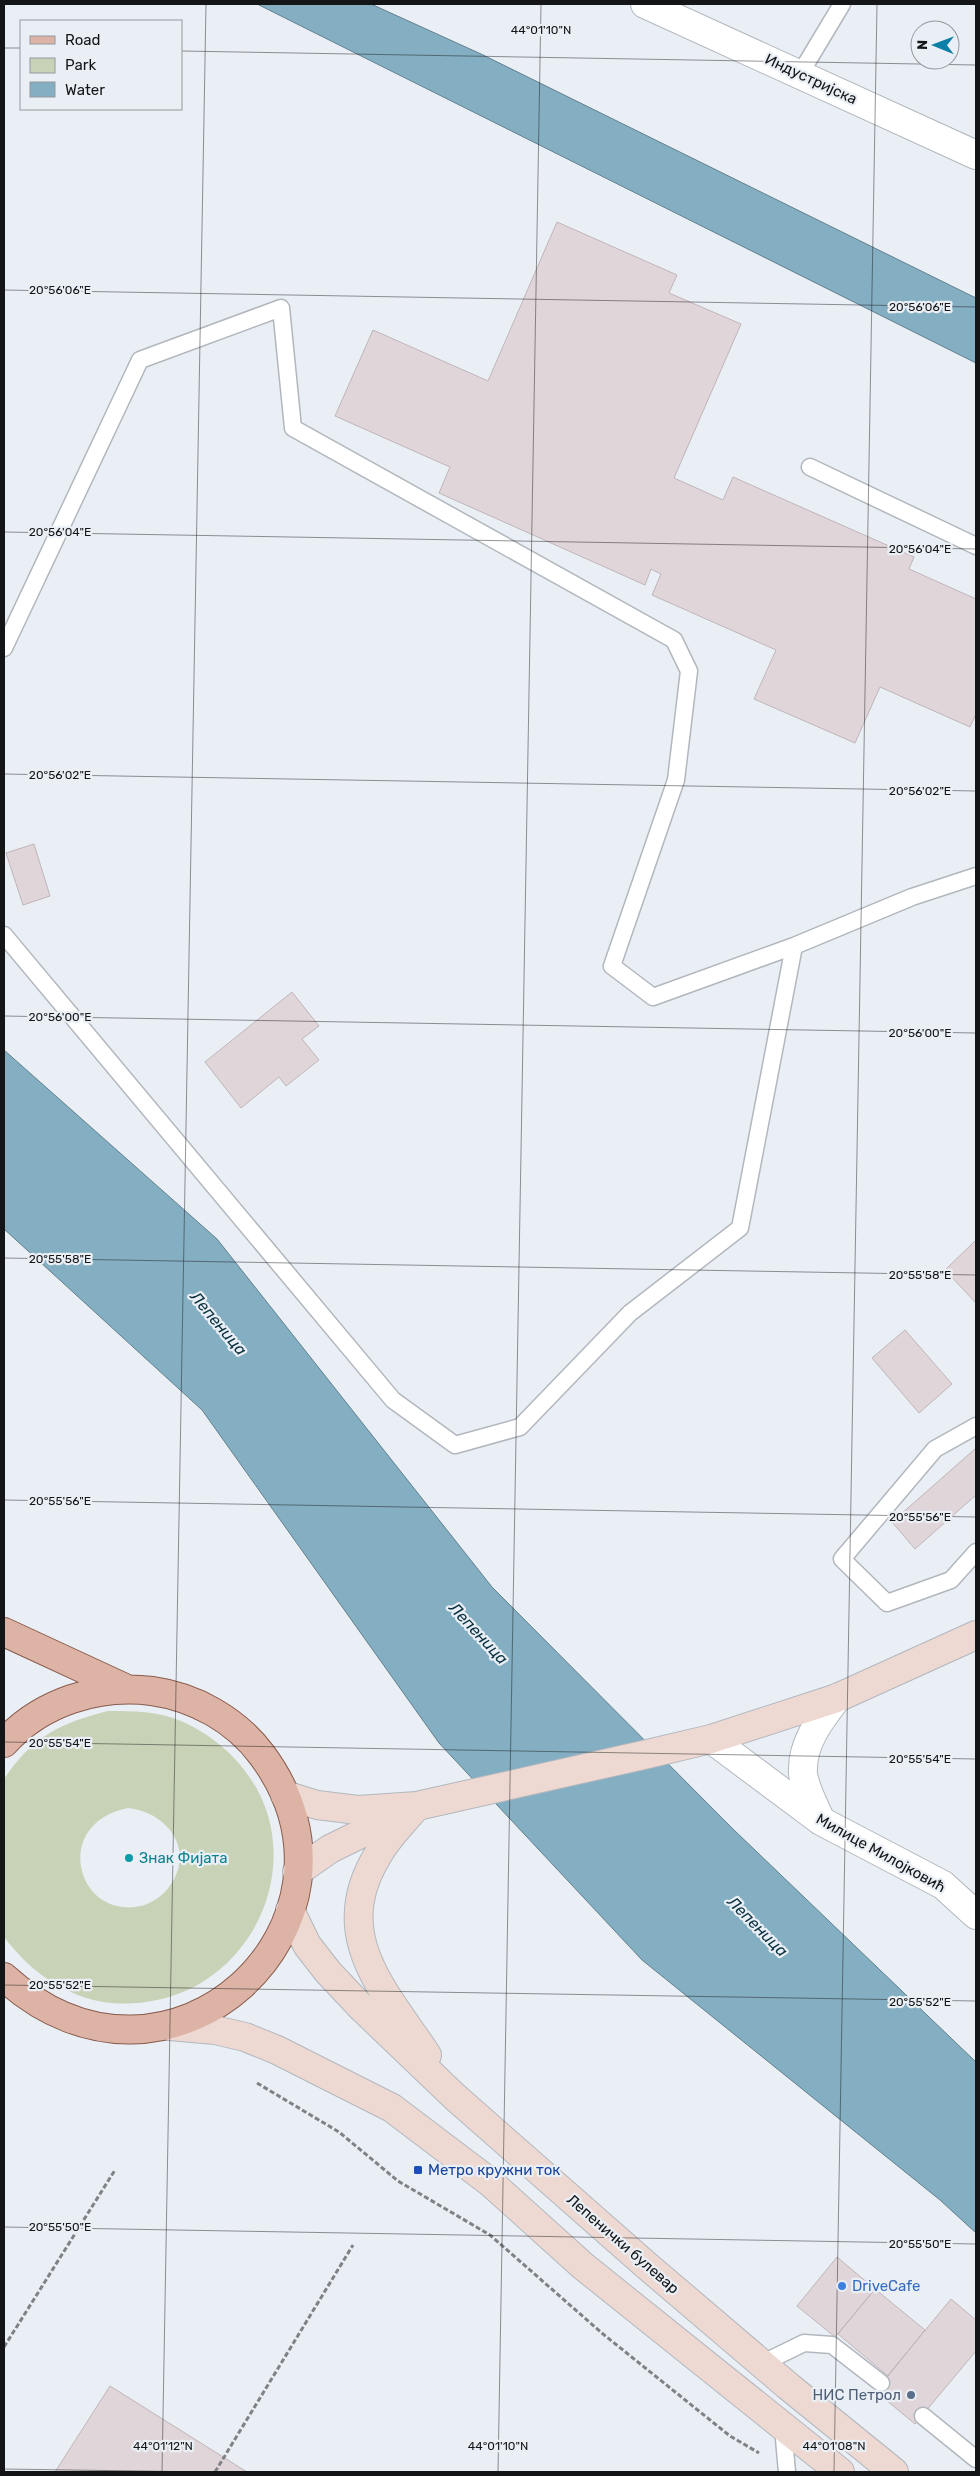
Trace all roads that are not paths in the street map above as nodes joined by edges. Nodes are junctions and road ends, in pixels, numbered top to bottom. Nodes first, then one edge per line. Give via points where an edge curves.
1 (646, 4) edge
2 (842, 4) edge
3 (800, 74) junction
4 (976, 155) edge
5 (810, 467) dead end
6 (976, 546) edge
7 (4, 648) edge
8 (976, 876) edge
9 (4, 935) edge
10 (794, 946) junction
11 (976, 1426) edge
12 (976, 1552) edge
13 (4, 1632) edge
14 (976, 1635) edge
15 (125, 1688) junction
16 (837, 1698) junction
17 (711, 1739) junction
18 (4, 1743) edge
19 (285, 1795) junction
20 (418, 1806) junction
21 (821, 1822) junction
22 (297, 1872) junction
23 (290, 1910) junction
24 (976, 1915) edge
25 (4, 1977) edge
26 (170, 2026) junction
27 (455, 2097) junction
28 (763, 2363) junction
29 (881, 2383) dead end
30 (923, 2416) dead end
31 (784, 2428) junction
32 (976, 2459) edge
33 (787, 2471) edge
34 (840, 2472) edge
35 (894, 2472) edge

1 - 3 street, Индустријска
2 - 3 lane
3 - 4 street, Индустријска
5 - 6 lane
7 - 10 lane via 140,360 281,308 293,428 674,640 689,671 676,780 612,966 653,998
8 - 10 lane via 912,896
9 - 10 lane via 393,1400 455,1445 520,1428 630,1313 740,1228
11 - 12 lane via 935,1449 842,1560 887,1602 951,1580
13 - 15 main road
14 - 16 main road
15 - 18 main road via 61,1702 24,1724
15 - 19 main road via 162,1692 214,1712 257,1748
16 - 17 main road
16 - 21 street via 815,1728 806,1749 803,1775
17 - 20 main road
17 - 21 street, Милице Милојковић
19 - 20 main road via 317,1805 358,1810
19 - 22 main road via 296,1833
20 - 22 main road via 330,1850
20 - 27 main road via 385,1844 370,1868 358,1914 358,1930 366,1961 376,1979
21 - 24 street, Милице Милојковић via 943,1886
22 - 23 main road
23 - 26 main road via 272,1950 245,1984 210,2009
23 - 27 main road, Лепенички булевар via 307,1945 328,1972
25 - 26 main road via 47,2010 80,2024 116,2030
26 - 31 main road via 216,2030 245,2037 392,2108 491,2184 583,2266
27 - 28 main road, Лепенички булевар
28 - 29 lane via 804,2343 825,2343
28 - 35 main road, Лепенички булевар
30 - 32 lane
31 - 33 lane
31 - 34 main road

